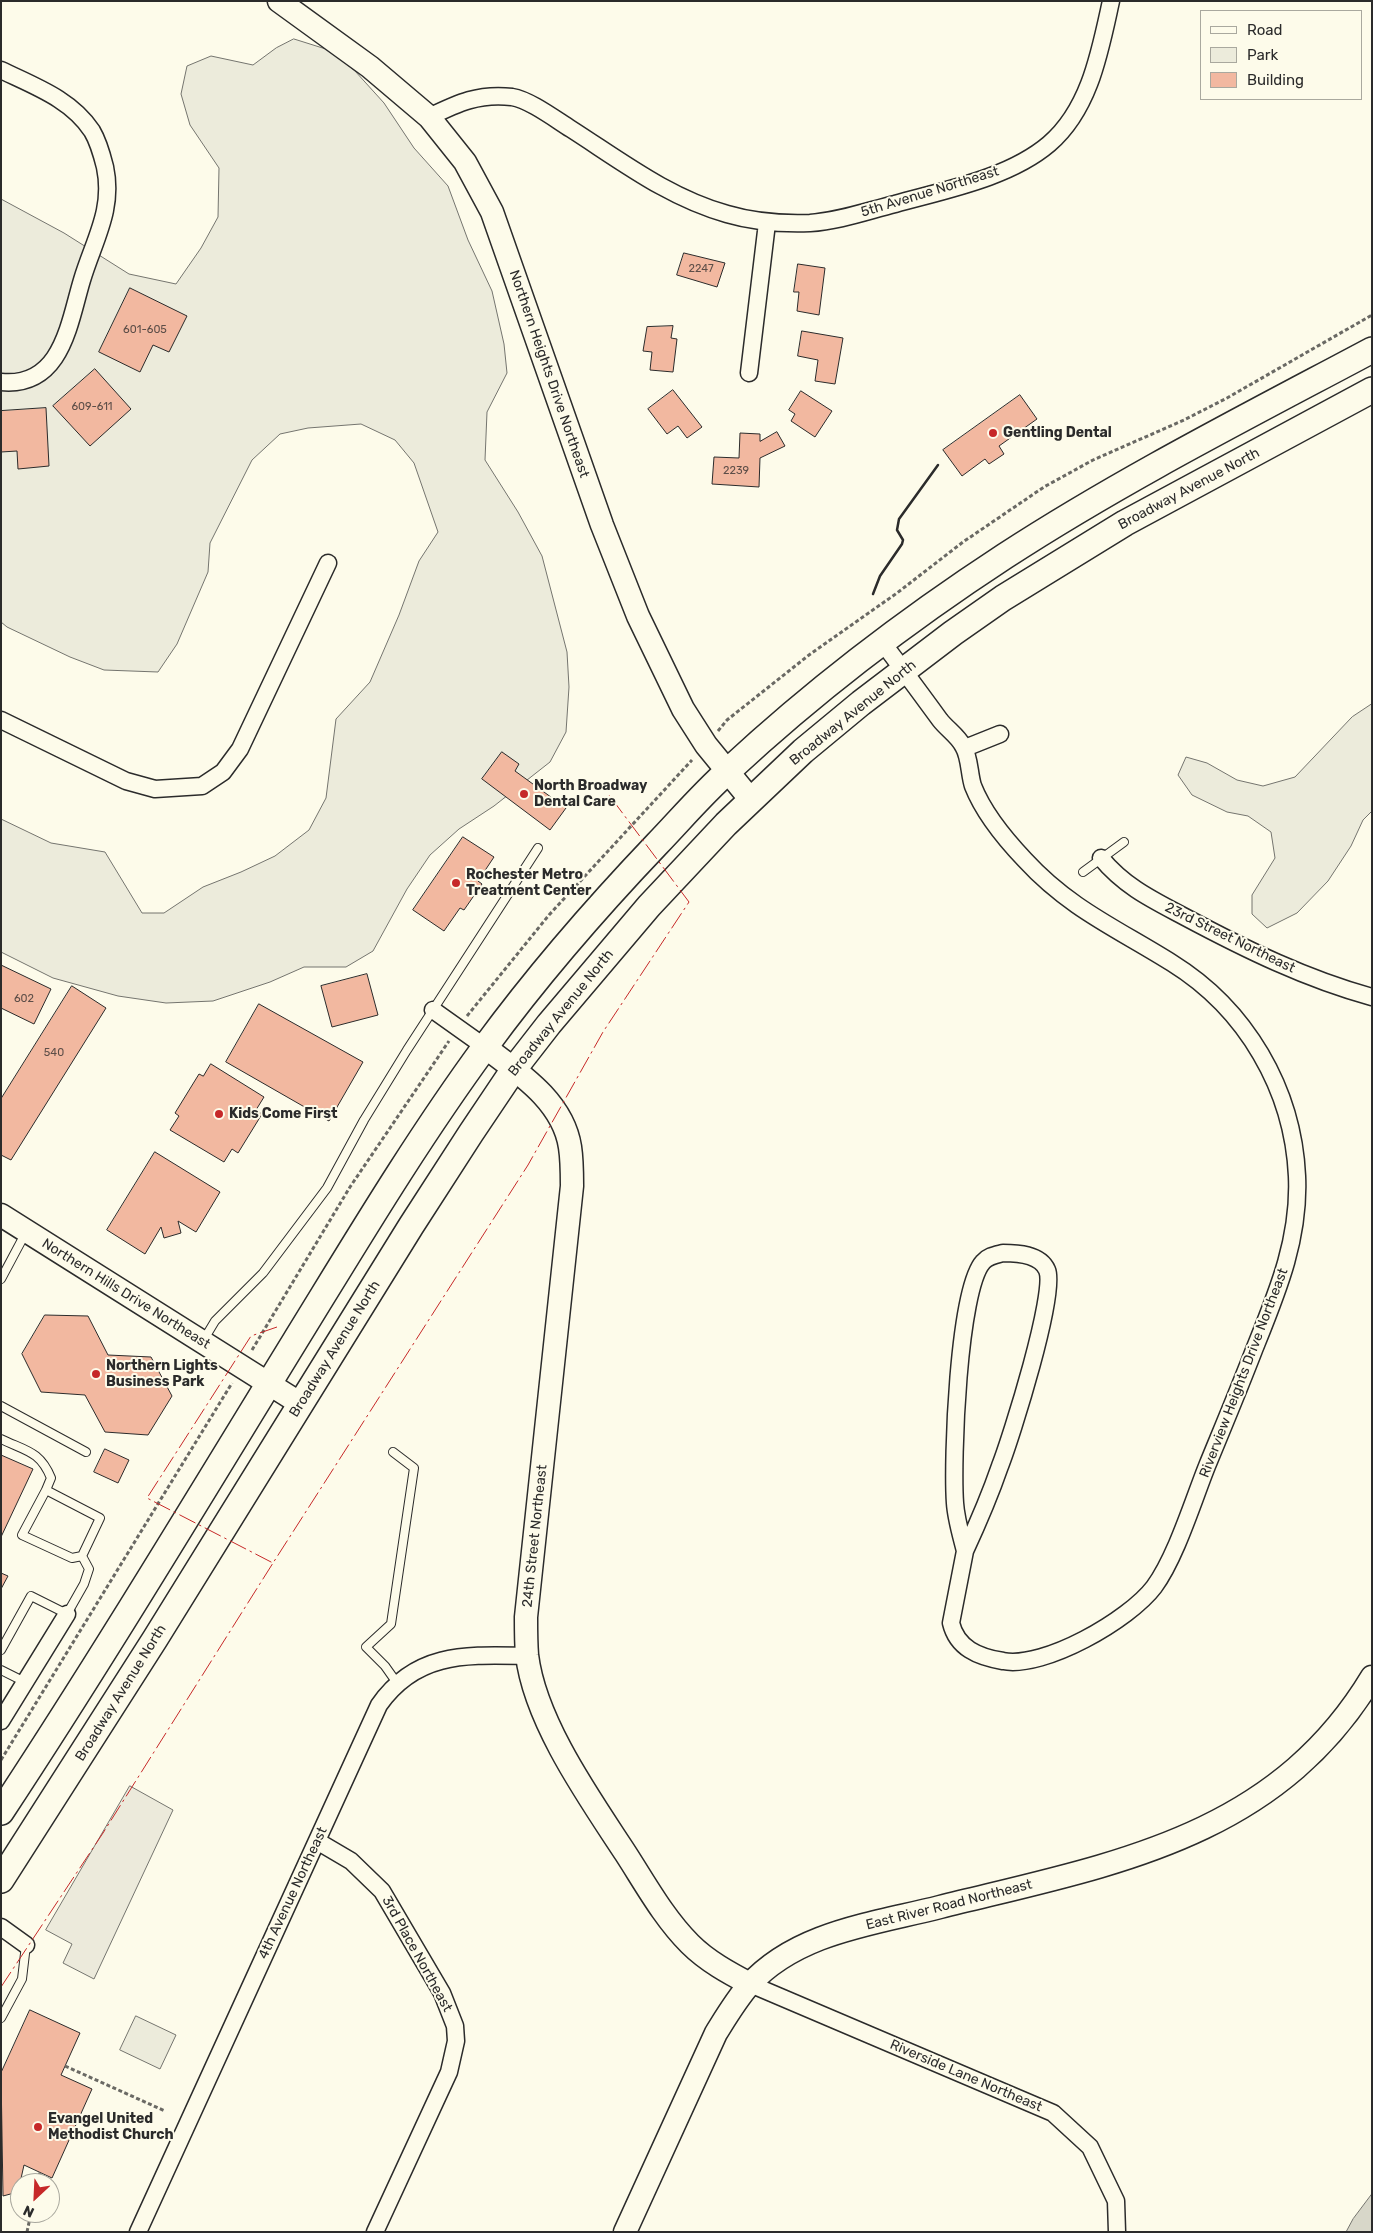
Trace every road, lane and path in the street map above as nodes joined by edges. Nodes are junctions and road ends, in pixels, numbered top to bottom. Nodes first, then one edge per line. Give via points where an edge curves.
1 (280, 1) edge
2 (1111, 1) edge
3 (1, 70) edge
4 (429, 117) junction
5 (767, 222) junction
6 (1372, 316) edge
7 (1372, 350) edge
8 (749, 373) dead end
9 (1, 382) edge
10 (1372, 390) edge
11 (328, 563) dead end
12 (882, 642) junction
13 (904, 670) junction
14 (1, 720) edge
15 (727, 720) dead end
16 (1000, 734) dead end
17 (965, 748) junction
18 (690, 763) dead end
19 (726, 772) junction
20 (750, 800) junction
21 (1124, 842) dead end
22 (538, 848) dead end
23 (1101, 858) junction
24 (1083, 872) dead end
25 (1372, 997) edge
26 (433, 1010) junction
27 (458, 1028) junction
28 (485, 1047) junction
29 (514, 1070) junction
30 (1, 1215) edge
31 (26, 1232) junction
32 (1, 1279) edge
33 (202, 1342) junction
34 (255, 1344) dead end
35 (269, 1383) junction
36 (230, 1386) dead end
37 (302, 1404) junction
38 (1, 1406) edge
39 (1, 1439) edge
40 (86, 1452) dead end
41 (393, 1452) dead end
42 (46, 1490) junction
43 (965, 1551) junction
44 (82, 1556) junction
45 (67, 1614) junction
46 (1, 1650) edge
47 (527, 1656) junction
48 (1, 1670) edge
49 (1372, 1677) edge
50 (25, 1682) junction
51 (397, 1683) junction
52 (1, 1721) edge
53 (1, 1760) edge
54 (1, 1812) edge
55 (317, 1841) junction
56 (1, 1880) edge
57 (1, 1927) edge
58 (26, 1945) joint
59 (750, 1984) junction
60 (1, 2018) edge
61 (65, 2066) dead end
62 (165, 2111) dead end
63 (628, 2231) edge
64 (138, 2232) edge
65 (375, 2232) edge
66 (1117, 2232) edge

1 - 4 street, Northern Heights Drive Northeast via 370,67
2 - 5 street, 5th Avenue Northeast via 1102,46 1083,97 1070,121 1050,144 1022,163 965,185 836,220
3 - 9 street via 51,94 74,110 92,131 108,183 106,209 64,342 54,359 38,374 19,382
4 - 5 street, 5th Avenue Northeast via 474,97 516,98 651,181 689,200 726,214
4 - 19 street, Northern Heights Drive Northeast via 465,162 492,212 638,616 683,709
5 - 8 street
6 - 15 path via 1226,398 1093,460 1036,492 809,655
7 - 12 main road via 1081,510 965,583
10 - 13 main road, Broadway Avenue North via 1125,522 1003,598
11 - 14 street via 240,749 223,772 202,786 155,789 126,780
12 - 13 street, Riverview Heights Drive Northeast
12 - 19 main road
13 - 17 street, Riverview Heights Drive Northeast
13 - 20 main road, Broadway Avenue North via 832,725
16 - 17 street
17 - 43 street, Riverview Heights Drive Northeast via 974,789 1004,837 1032,868 1073,904 1201,982 1234,1014 1266,1063 1285,1109 1295,1151 1298,1199 1292,1246 1276,1297 1178,1539 1152,1588 1097,1632 1052,1655 1029,1662 1010,1663 974,1653 962,1646 954,1635 951,1623
18 - 27 path via 549,915
19 - 20 street, Northern Heights Drive Northeast
19 - 28 main road via 577,931
20 - 29 main road, Broadway Avenue North via 649,906 575,991
21 - 23 lane
22 - 26 lane
23 - 24 lane
23 - 25 street, 23rd Street Northeast via 1130,887 1208,929 1307,976
26 - 27 street
26 - 33 lane via 364,1120 327,1188 263,1273 216,1321
27 - 28 street
27 - 34 path via 350,1187
28 - 29 street, 24th Street Northeast
28 - 35 main road via 414,1152
29 - 37 main road, Broadway Avenue North via 429,1198
29 - 47 street, 24th Street Northeast via 553,1107 565,1129 572,1169 526,1617
30 - 31 street, Northern Hills Drive Northeast
31 - 32 lane
31 - 33 street, Northern Hills Drive Northeast
33 - 35 street, Northern Hills Drive Northeast
35 - 37 street, Northern Hills Drive Northeast
35 - 54 main road via 146,1586
36 - 53 path
37 - 56 main road, Broadway Avenue North
38 - 40 lane
39 - 42 lane via 39,1457 51,1478
41 - 51 lane via 414,1468 391,1624 366,1647
42 - 44 lane via 100,1518
42 - 44 lane via 22,1536 72,1558
43 - 43 street, Riverview Heights Drive Northeast via 1002,1463 1030,1372 1048,1297 1047,1270 1041,1262 1016,1253 991,1256 983,1261 972,1282 969,1298 956,1411 953,1471 955,1505
44 - 45 lane via 89,1568
45 - 46 lane via 31,1596
45 - 50 street
47 - 51 street, 4th Avenue Northeast via 453,1658 421,1668
47 - 59 street, 24th Street Northeast via 537,1695 560,1748 662,1909 692,1946
48 - 50 lane
49 - 59 street, East River Road Northeast via 1331,1732 1292,1771 1257,1800 1209,1827 1142,1854 1077,1873 825,1936 785,1955
50 - 52 street
51 - 55 street, 4th Avenue Northeast via 374,1714
55 - 64 street, 4th Avenue Northeast
55 - 65 street, 3rd Place Northeast via 351,1861 382,1891 442,1994 454,2026 456,2041 449,2072
57 - 58 street
58 - 60 lane via 22,1979
59 - 63 street, East River Road Northeast via 716,2033
59 - 66 street, Riverside Lane Northeast via 1053,2113 1090,2147 1116,2202
61 - 62 path

